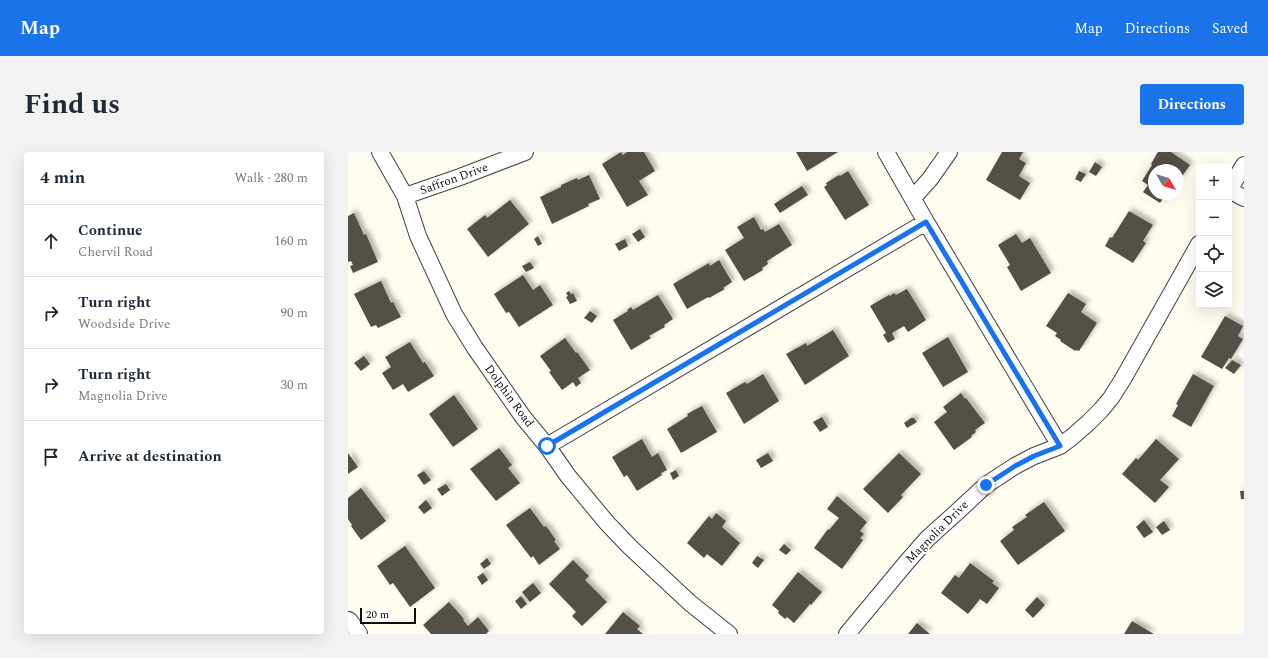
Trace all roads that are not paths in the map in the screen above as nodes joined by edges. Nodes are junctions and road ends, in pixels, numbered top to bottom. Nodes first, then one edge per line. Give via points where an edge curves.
1 (380, 152) edge
2 (525, 152) edge
3 (886, 152) edge
4 (948, 152) edge
5 (1244, 165) edge
6 (1232, 185) edge
7 (1232, 192) edge
8 (405, 196) junction
9 (913, 198) junction
10 (1244, 198) edge
11 (926, 222) junction
12 (1196, 249) edge
13 (547, 446) junction
14 (1060, 446) junction
15 (348, 622) edge
16 (357, 634) edge
17 (729, 634) edge
18 (847, 634) edge

1 - 8 street, Dolphin Road
2 - 8 street, Saffron Drive
3 - 9 street
4 - 9 street via 930,179
5 - 6 street
7 - 10 street
8 - 13 street, Dolphin Road via 418,236 454,314 523,417
9 - 11 street
11 - 13 street
11 - 14 street
12 - 14 street, Magnolia Drive via 1111,398 1088,423
13 - 17 street, Dolphin Road via 568,476 625,542 690,603
14 - 18 street, Magnolia Drive via 1015,466 986,485 927,539
15 - 16 street

